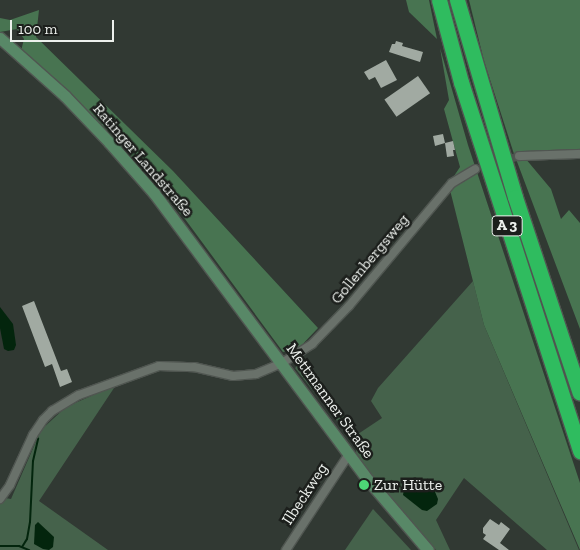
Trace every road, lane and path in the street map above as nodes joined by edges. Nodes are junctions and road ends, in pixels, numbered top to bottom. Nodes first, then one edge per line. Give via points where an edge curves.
1 (440, 0) edge
2 (457, 0) edge
3 (0, 38) edge
4 (580, 154) edge
5 (519, 156) tunnel mouth
6 (475, 169) tunnel mouth
7 (247, 316) joint
8 (282, 363) junction
9 (580, 393) edge
10 (580, 452) edge
11 (349, 454) junction
12 (0, 499) edge
13 (286, 550) edge
14 (428, 550) edge

1 - 10 highway, A 3 via 461,82
2 - 9 highway, A 3 via 513,188
3 - 7 main road, Ratinger Landstraße via 65,96 109,142 167,209
4 - 5 street
6 - 8 street, Gollenbergsweg via 452,183 349,306 312,344
7 - 8 main road, Mettmanner Straße
8 - 11 main road, Mettmanner Straße
8 - 12 street, Gollenbergsweg via 256,374 233,376 194,367 159,366 79,395 52,410 43,420
11 - 13 street, Ilbeckweg
11 - 14 main road, Mettmanner Straße

